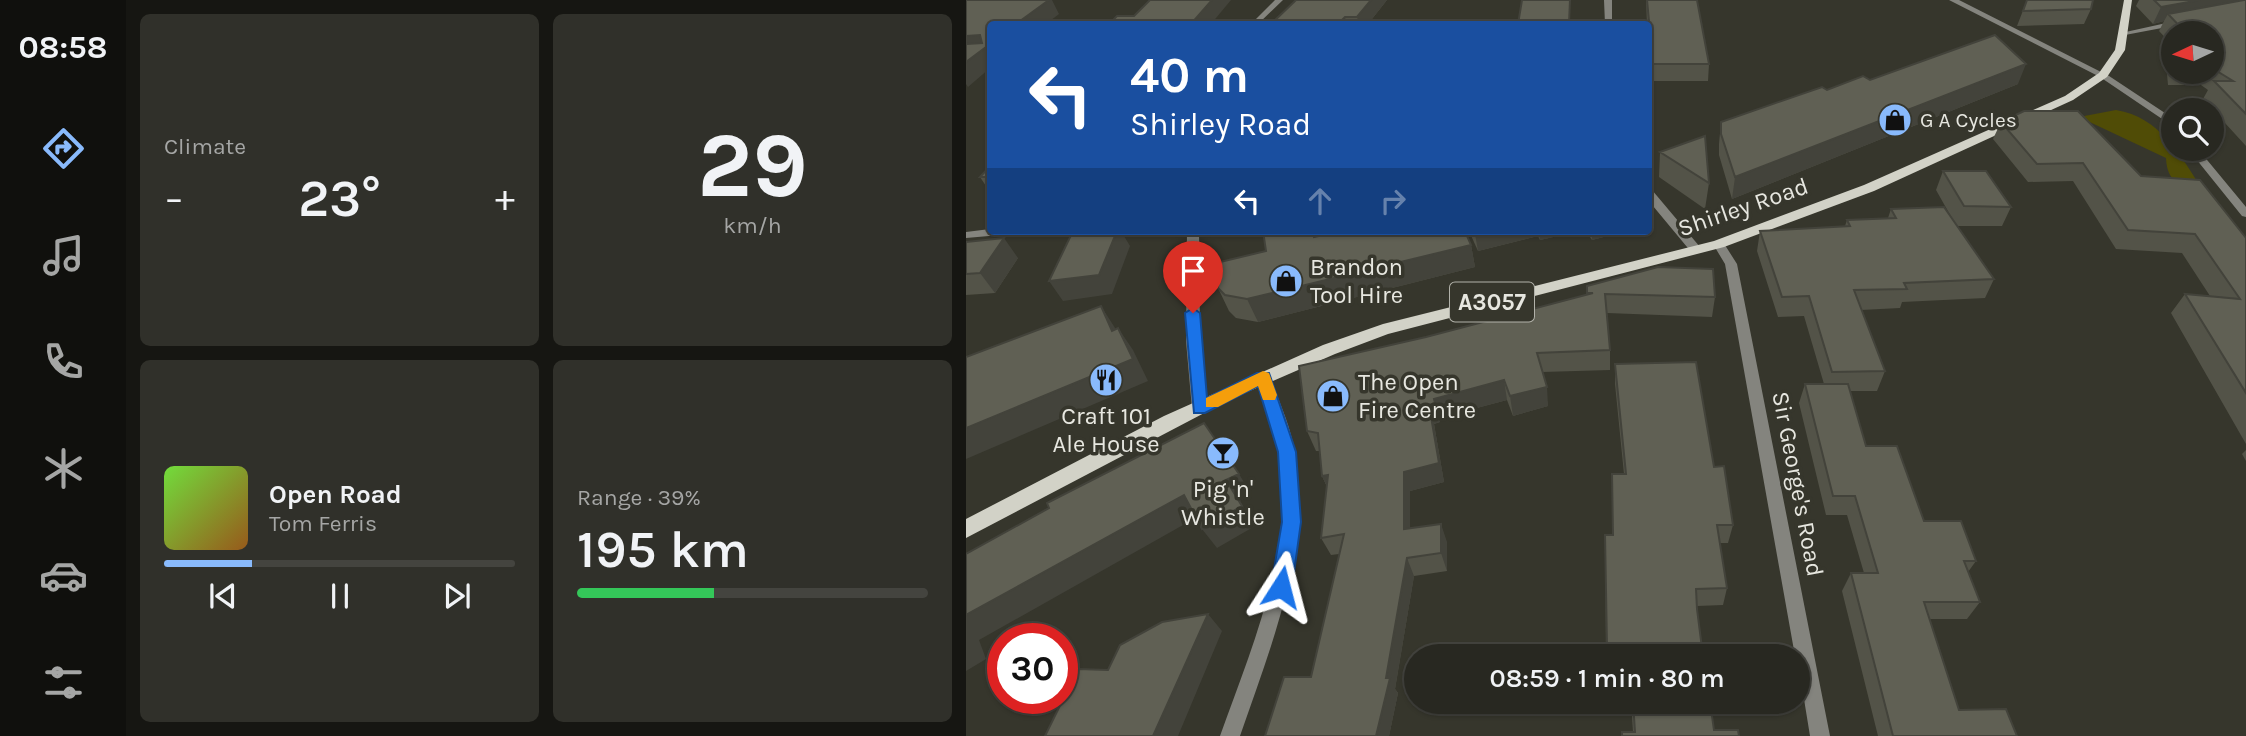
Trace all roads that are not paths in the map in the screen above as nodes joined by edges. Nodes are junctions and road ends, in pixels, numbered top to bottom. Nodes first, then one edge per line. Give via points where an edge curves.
1 (1279, 0) edge
2 (1608, 0) edge
3 (1953, 0) edge
4 (2128, 0) edge
5 (2195, 19) edge
6 (1257, 21) edge
7 (1609, 21) edge
8 (2125, 33) junction
9 (2103, 75) junction
10 (2161, 115) edge
11 (2203, 161) edge
12 (1652, 197) edge
13 (2246, 214) edge
14 (987, 233) edge
15 (966, 235) edge
16 (1193, 235) edge
17 (1719, 244) junction
18 (1696, 250) junction
19 (1263, 377) junction
20 (1199, 409) junction
21 (966, 529) edge
22 (1230, 736) edge
23 (1820, 736) edge

1 - 6 street
2 - 7 street
3 - 9 street
4 - 8 main road, Shirley Road / A3057
5 - 8 street
8 - 9 main road, Shirley Road / A3057
9 - 10 street
9 - 17 main road, Shirley Road / A3057 via 2073,96 1869,188
11 - 13 street
12 - 18 street
14 - 15 street
16 - 20 street via 1193,341
17 - 18 main road, Shirley Road / A3057
17 - 23 street, Sir George's Road via 1731,264 1741,312
18 - 19 main road, Shirley Road / A3057 via 1383,330
19 - 20 main road, Shirley Road / A3057
19 - 22 street via 1287,452 1292,522 1281,587
20 - 21 main road, Shirley Road / A3057

